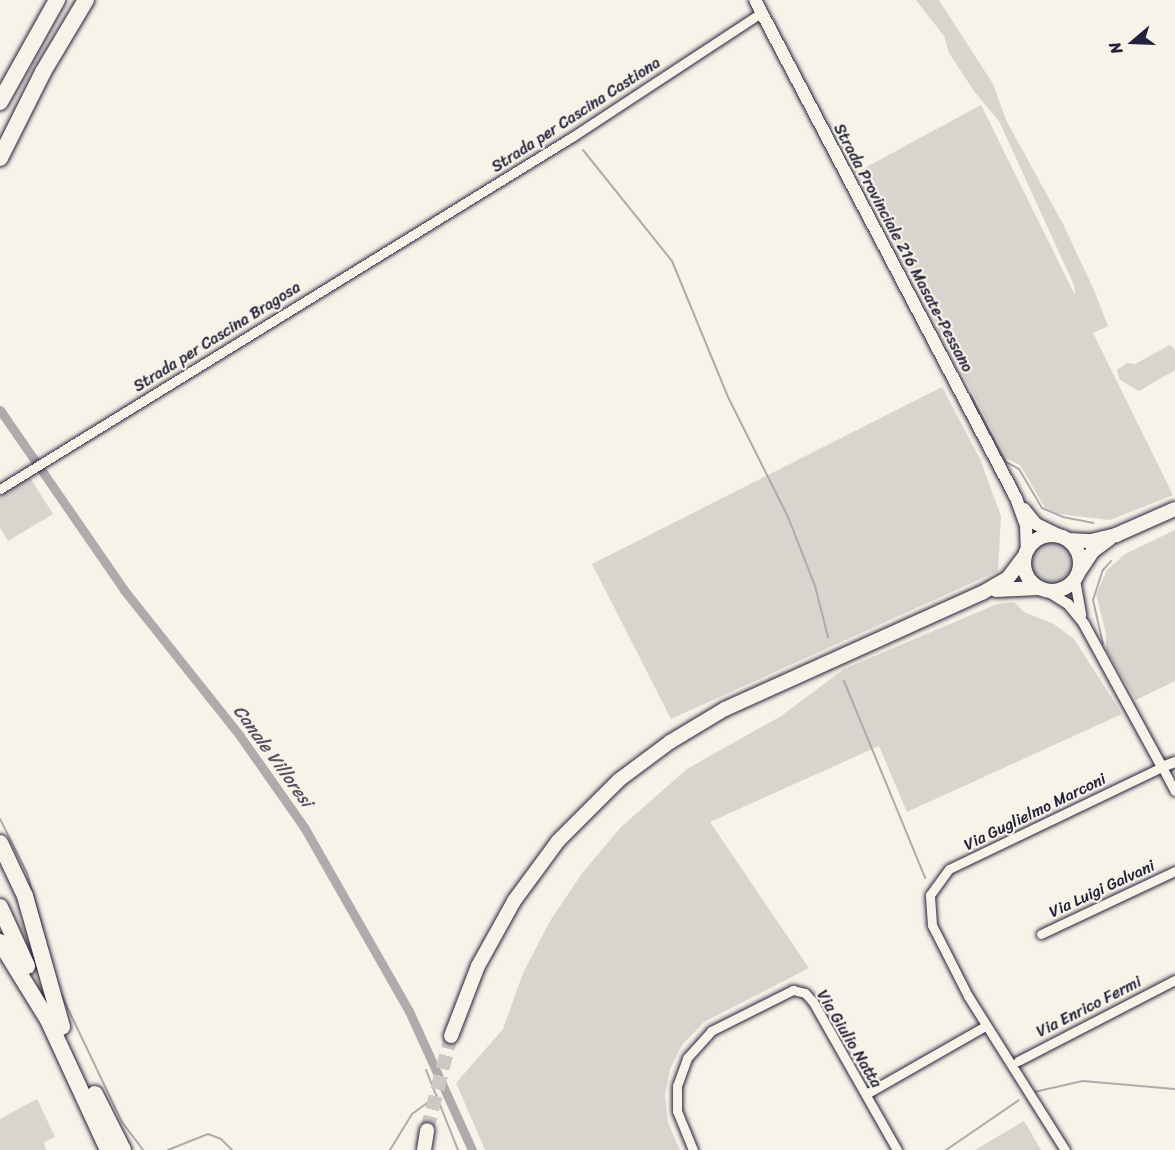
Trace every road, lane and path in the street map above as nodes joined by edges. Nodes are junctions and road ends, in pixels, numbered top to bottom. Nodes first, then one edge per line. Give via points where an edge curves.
1 (57, 0) edge
2 (86, 0) edge
3 (755, 0) edge
4 (761, 13) junction
5 (0, 102) edge
6 (0, 158) edge
7 (405, 240) joint
8 (0, 489) edge
9 (1016, 498) junction
10 (1175, 509) edge
11 (1116, 535) junction
12 (1064, 538) junction
13 (1026, 554) junction
14 (1077, 575) junction
15 (1043, 590) junction
16 (982, 593) junction
17 (1084, 624) junction
18 (1175, 762) edge
19 (1162, 767) junction
20 (1175, 791) edge
21 (0, 843) edge
22 (1175, 871) edge
23 (0, 908) edge
24 (1041, 934) dead end
25 (0, 942) edge
26 (1175, 980) edge
27 (55, 1024) junction
28 (985, 1026) junction
29 (451, 1036) tunnel mouth
30 (1017, 1061) dead end
31 (866, 1094) junction
32 (427, 1130) tunnel mouth
33 (108, 1150) edge
34 (123, 1150) edge
35 (424, 1150) edge
36 (693, 1150) edge
37 (897, 1150) edge
38 (1065, 1150) edge

1 - 5 highway
2 - 6 highway via 43,72
3 - 4 main road, Strada Provinciale 216 Masate-Pessano
4 - 7 street, Strada per Cascina Castiona
4 - 9 main road, Strada Provinciale 216 Masate-Pessano
7 - 8 street, Strada per Cascina Bragosa
9 - 12 main road via 1036,524
9 - 13 main road via 1025,524
10 - 11 main road
11 - 12 main road via 1091,541
11 - 14 main road via 1095,550
12 - 13 main road via 1041,537
12 - 14 main road via 1079,553
13 - 15 main road via 1027,577
13 - 16 main road via 1008,578
14 - 15 main road via 1062,590
14 - 17 street
15 - 16 main road via 1011,587
15 - 17 street via 1068,604
16 - 29 main road via 725,709 661,748 619,780 558,841 514,901 478,966
17 - 19 street
18 - 19 street
19 - 20 street
19 - 28 street, Via Guglielmo Marconi via 949,869 937,881 930,895 932,926
21 - 27 highway via 25,896
22 - 24 street, Via Luigi Galvani
23 - 27 highway
25 - 27 highway
26 - 30 street, Via Enrico Fermi
27 - 33 highway
27 - 34 highway
28 - 31 street
28 - 38 street
31 - 36 street, Via Giulio Natta via 813,1002 802,991 788,991 711,1031 687,1058 677,1086 677,1111
31 - 37 street, Via Giulio Natta
32 - 35 main road

